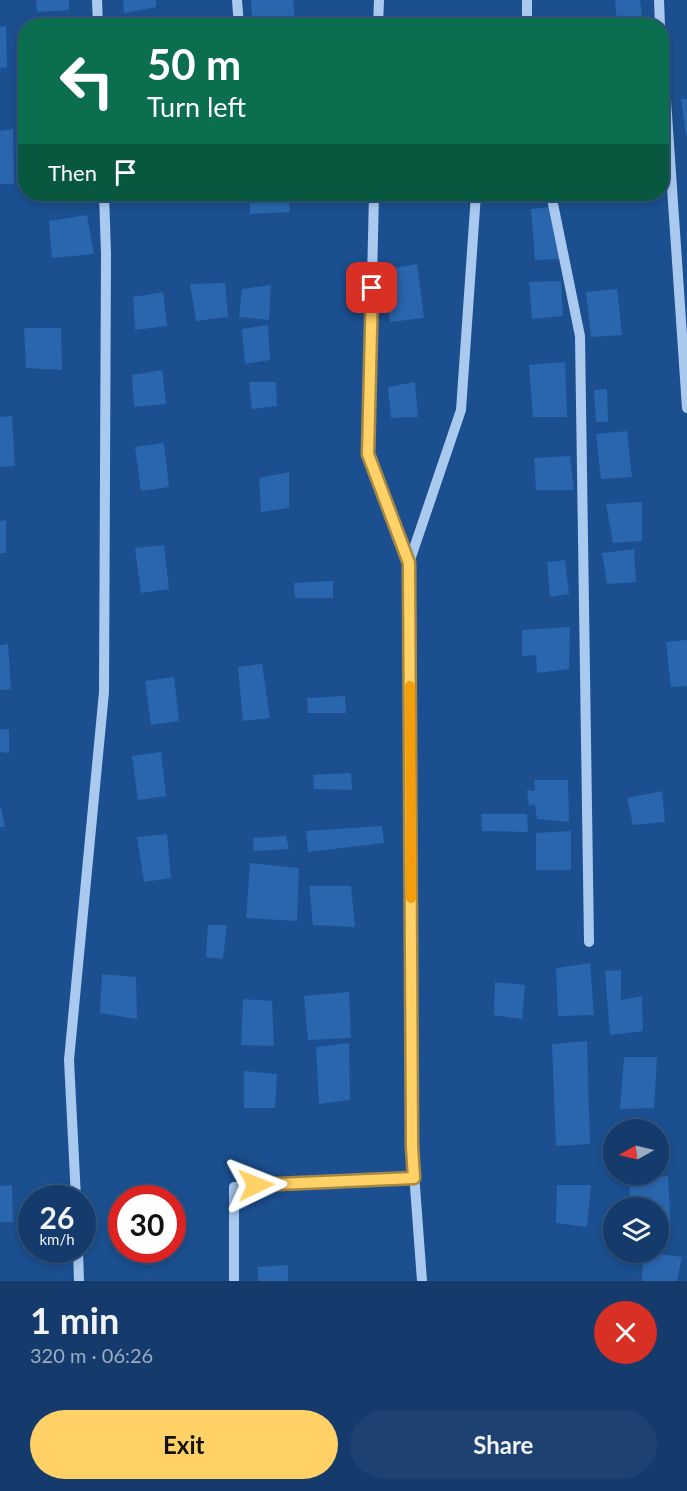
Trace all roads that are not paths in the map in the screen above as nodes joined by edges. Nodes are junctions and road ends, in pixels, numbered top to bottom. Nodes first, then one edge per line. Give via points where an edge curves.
1 (97, 0) edge
2 (237, 0) edge
3 (379, 0) edge
4 (527, 0) edge
5 (659, 0) edge
6 (98, 18) edge
7 (238, 18) edge
8 (378, 18) edge
9 (527, 18) edge
10 (660, 18) edge
11 (669, 143) edge
12 (104, 201) edge
13 (374, 201) edge
14 (476, 201) edge
15 (552, 201) edge
16 (687, 408) edge
17 (409, 563) junction
18 (589, 942) dead end
19 (414, 1178) junction
20 (75, 1185) edge
21 (78, 1263) edge
22 (79, 1281) edge
23 (234, 1281) edge
24 (422, 1281) edge

1 - 6 street
2 - 7 street
3 - 8 street
4 - 9 street
5 - 10 street
11 - 16 street
12 - 20 street via 104,692 69,1060
13 - 17 street via 368,454
14 - 17 street via 461,410
15 - 18 street via 580,336
17 - 19 street
19 - 23 street via 234,1186
19 - 24 street
21 - 22 street

